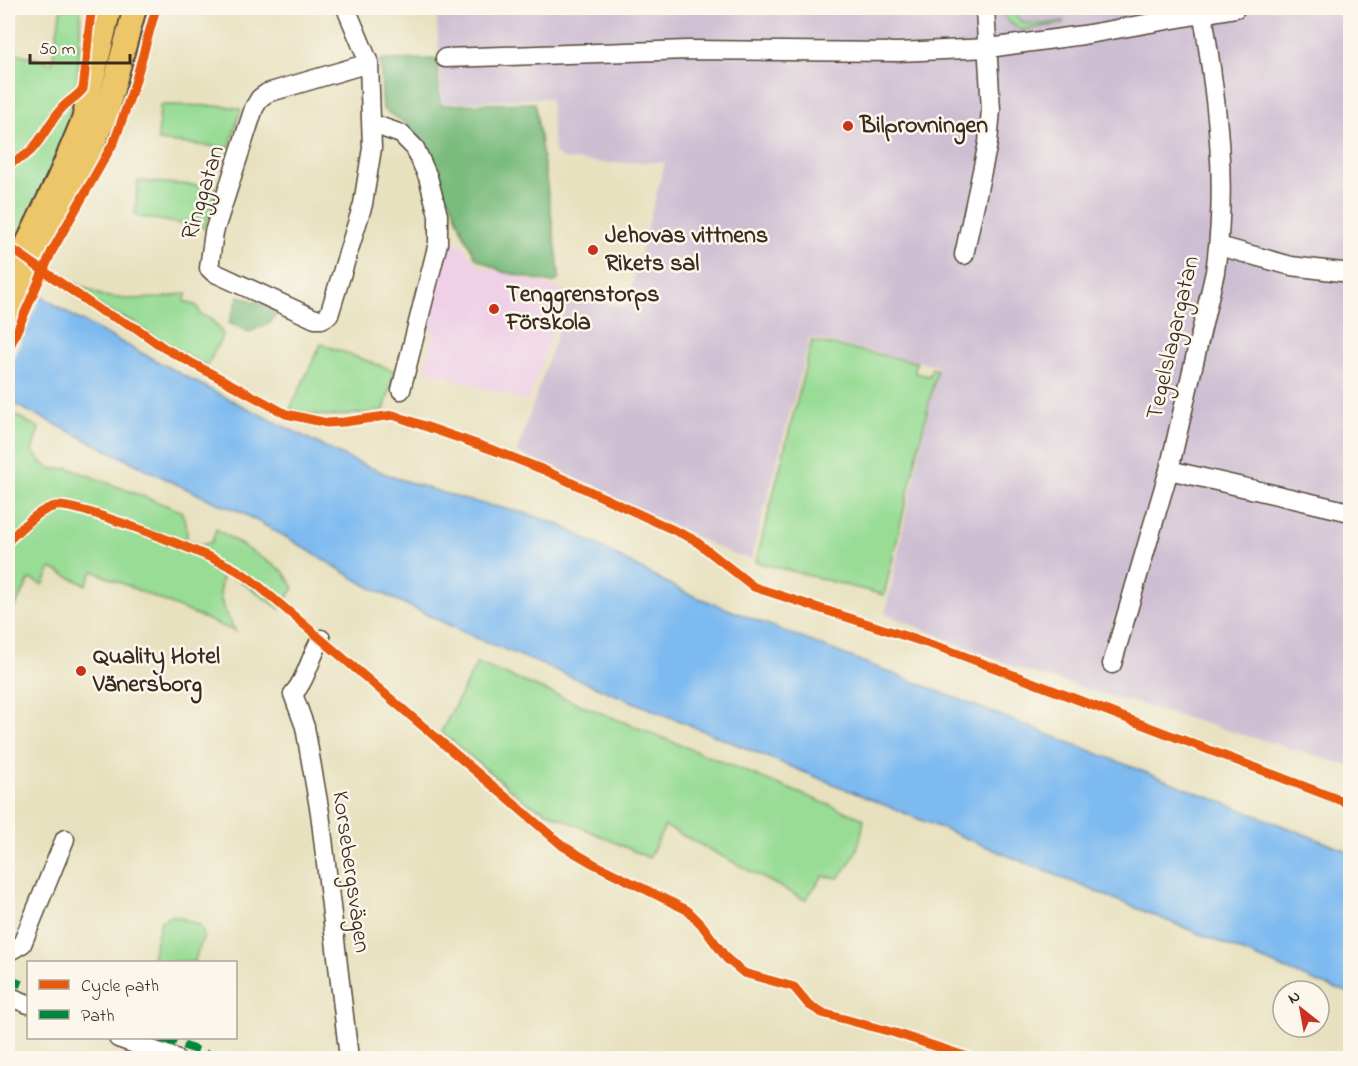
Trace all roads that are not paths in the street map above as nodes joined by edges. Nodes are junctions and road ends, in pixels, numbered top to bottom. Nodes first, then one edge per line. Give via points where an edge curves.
1 (110, 8) edge
2 (135, 8) edge
3 (346, 8) edge
4 (985, 8) edge
5 (1236, 8) edge
6 (1203, 15) junction
7 (989, 48) junction
8 (446, 58) dead end
9 (369, 63) junction
10 (373, 124) junction
11 (35, 243) junction
12 (1219, 246) junction
13 (964, 255) dead end
14 (1350, 273) edge
15 (8, 283) edge
16 (8, 322) edge
17 (401, 390) dead end
18 (1169, 470) junction
19 (1350, 512) edge
20 (321, 639) dead end
21 (1112, 664) dead end
22 (65, 838) dead end
23 (8, 952) edge
24 (8, 996) edge
25 (27, 1004) edge
26 (121, 1039) edge
27 (175, 1059) edge
28 (349, 1059) edge

1 - 11 main road via 84,120
2 - 11 main road via 105,118
3 - 9 street, Ringgatan
4 - 7 street
5 - 6 street
6 - 7 street
6 - 12 street, Tegelslagargatan via 1220,137
7 - 8 street via 898,52 678,50
7 - 13 street via 988,143
9 - 10 street, Ringgatan
9 - 10 street, Ringgatan via 260,98 213,232 208,268 315,319 329,315 363,204
10 - 17 street via 401,134 415,148 438,215 438,243
11 - 15 main road
11 - 16 main road
12 - 14 street via 1291,266
12 - 18 street, Tegelslagargatan
18 - 19 street
18 - 21 street, Tegelslagargatan
20 - 28 street, Korsebergsvägen via 300,686 292,694 305,726 320,813
22 - 23 street via 22,944
24 - 25 street
26 - 27 street

